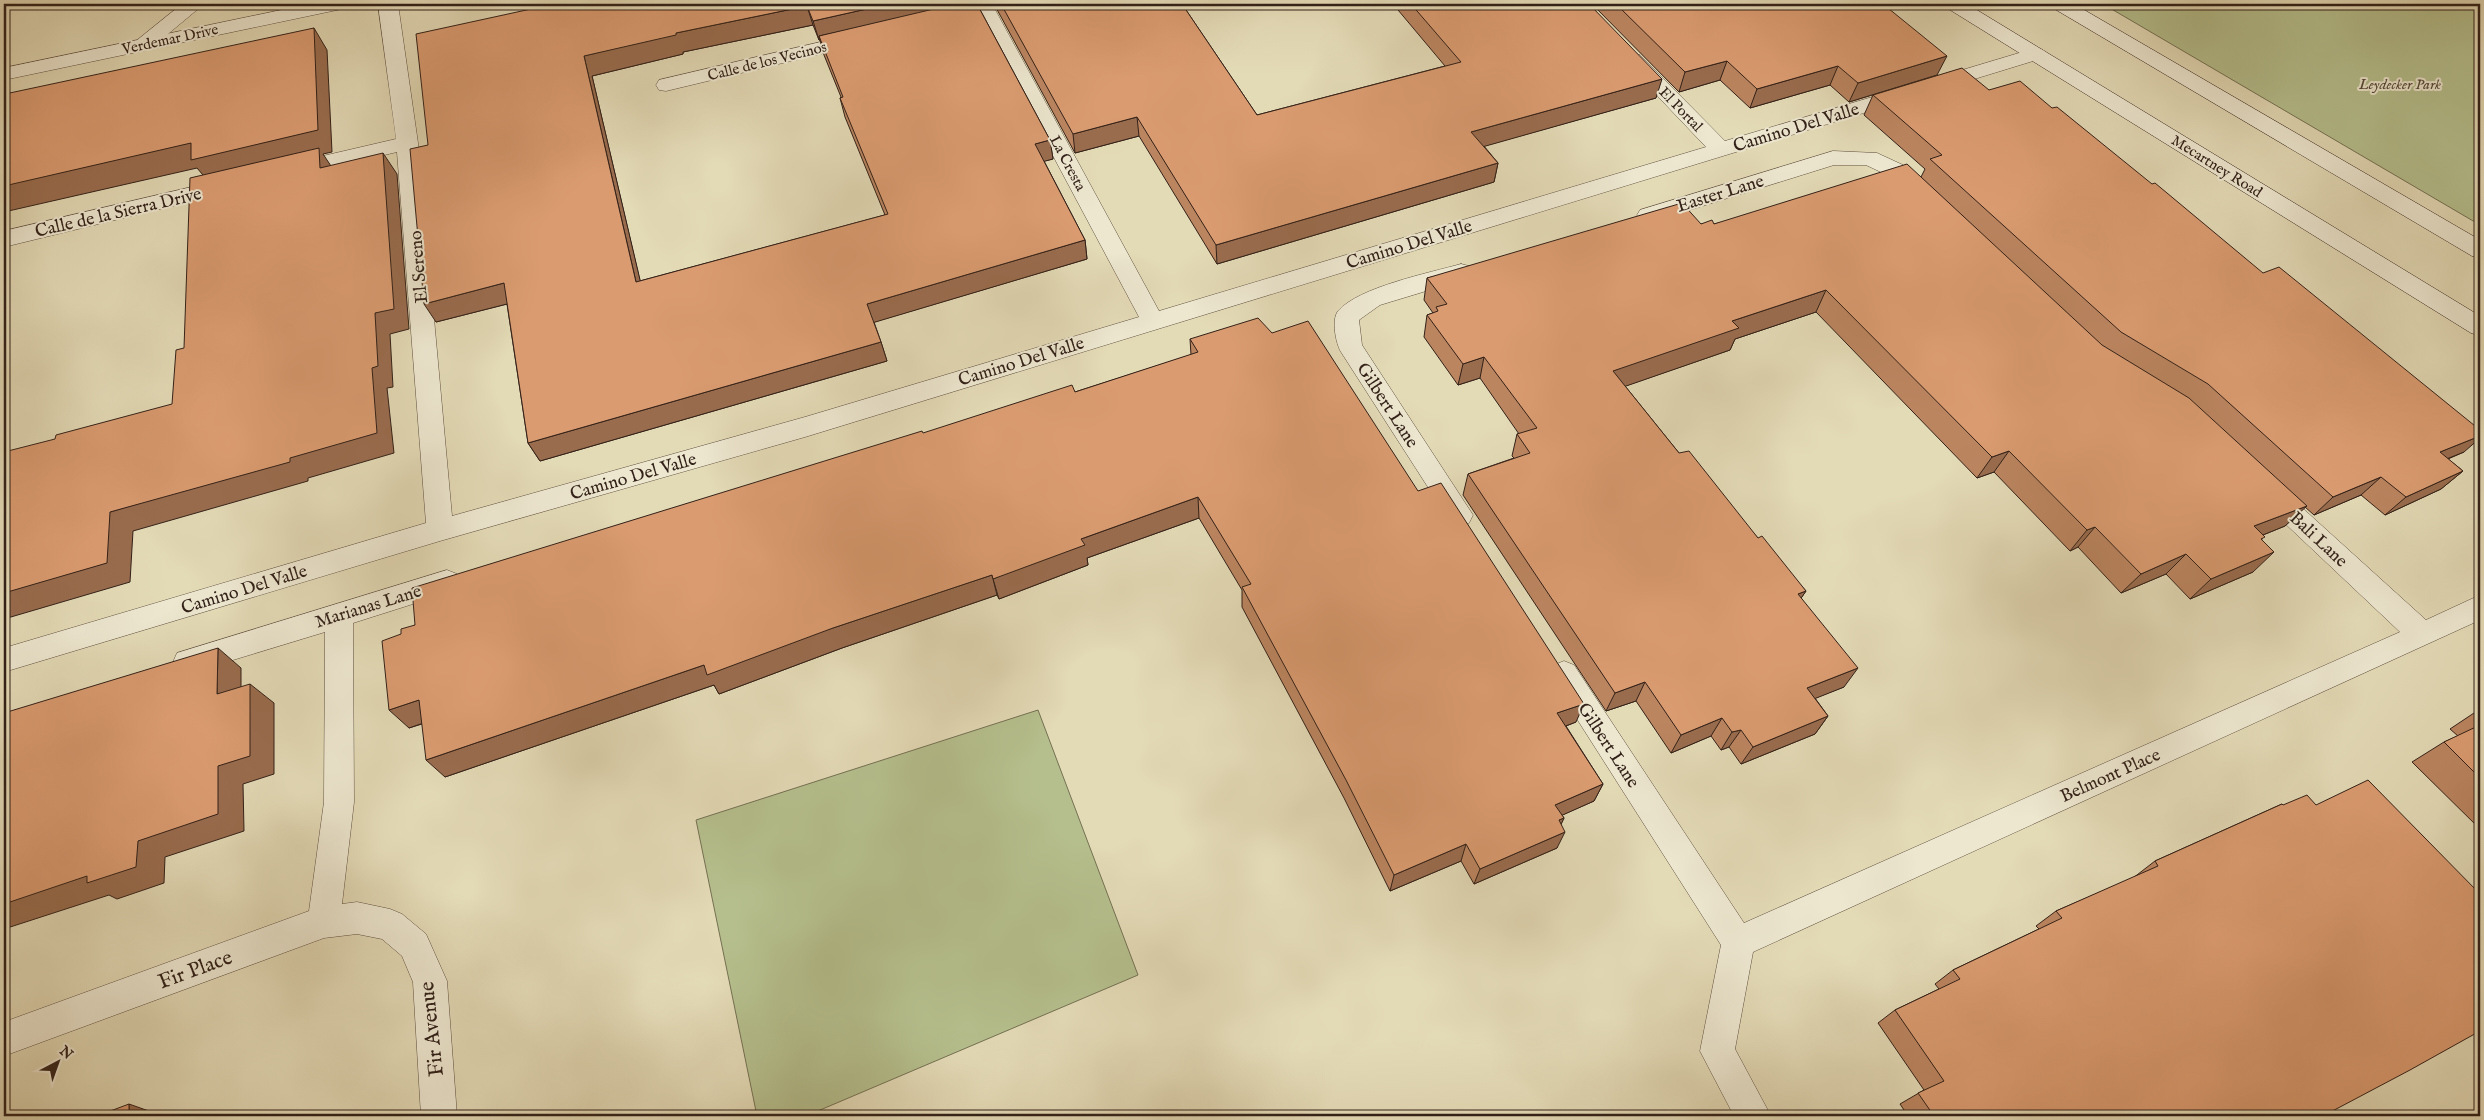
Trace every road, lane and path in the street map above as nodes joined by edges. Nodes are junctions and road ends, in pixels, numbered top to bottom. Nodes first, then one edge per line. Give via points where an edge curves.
1 (194, 4) edge
2 (336, 4) edge
3 (388, 4) edge
4 (1954, 4) edge
5 (2060, 4) edge
6 (978, 9) edge
7 (879, 34) edge
8 (143, 45) junction
9 (1619, 46) edge
10 (2036, 54) junction
11 (4, 74) edge
12 (666, 85) dead end
13 (407, 143) junction
14 (1721, 150) junction
15 (272, 175) edge
16 (244, 182) edge
17 (1938, 211) edge
18 (1626, 221) edge
19 (4, 239) edge
20 (2480, 250) edge
21 (1485, 264) edge
22 (1153, 321) junction
23 (2480, 327) edge
24 (2254, 479) edge
25 (440, 530) junction
26 (1474, 537) edge
27 (471, 575) edge
28 (2480, 607) edge
29 (339, 616) junction
30 (2423, 635) junction
31 (1549, 652) edge
32 (4, 660) edge
33 (162, 670) edge
34 (324, 922) junction
35 (390, 925) joint
36 (1738, 942) junction
37 (4, 1038) edge
38 (439, 1116) edge
39 (1753, 1116) edge

1 - 8 street
2 - 8 street, Verdemar Drive
3 - 13 street, El Sereno
4 - 10 street, Mecartney Road
5 - 20 street
6 - 22 street, La Cresta
7 - 12 street, Calle de los Vecinos
8 - 11 street, Verdemar Drive
9 - 14 street, El Portal
10 - 14 street, Camino Del Valle
10 - 23 street, Mecartney Road
13 - 15 street
13 - 25 street, El Sereno
14 - 22 street, Camino Del Valle
16 - 19 street, Calle de la Sierra Drive
17 - 18 street, Easter Lane via 1895,170 1869,158 1833,158
21 - 26 street, Gilbert Lane via 1372,299 1347,317 1350,346
22 - 25 street, Camino Del Valle via 804,427
24 - 30 street, Bali Lane
25 - 32 street, Camino Del Valle
27 - 29 street, Marianas Lane
28 - 30 street, Belmont Place
29 - 33 street, Marianas Lane
29 - 34 street via 339,802
30 - 36 street, Belmont Place
31 - 36 street, Gilbert Lane
34 - 35 street, Fir Place via 357,918
34 - 37 street, Fir Place
35 - 38 street, Fir Avenue via 414,945 430,981
36 - 39 street via 1717,1051

